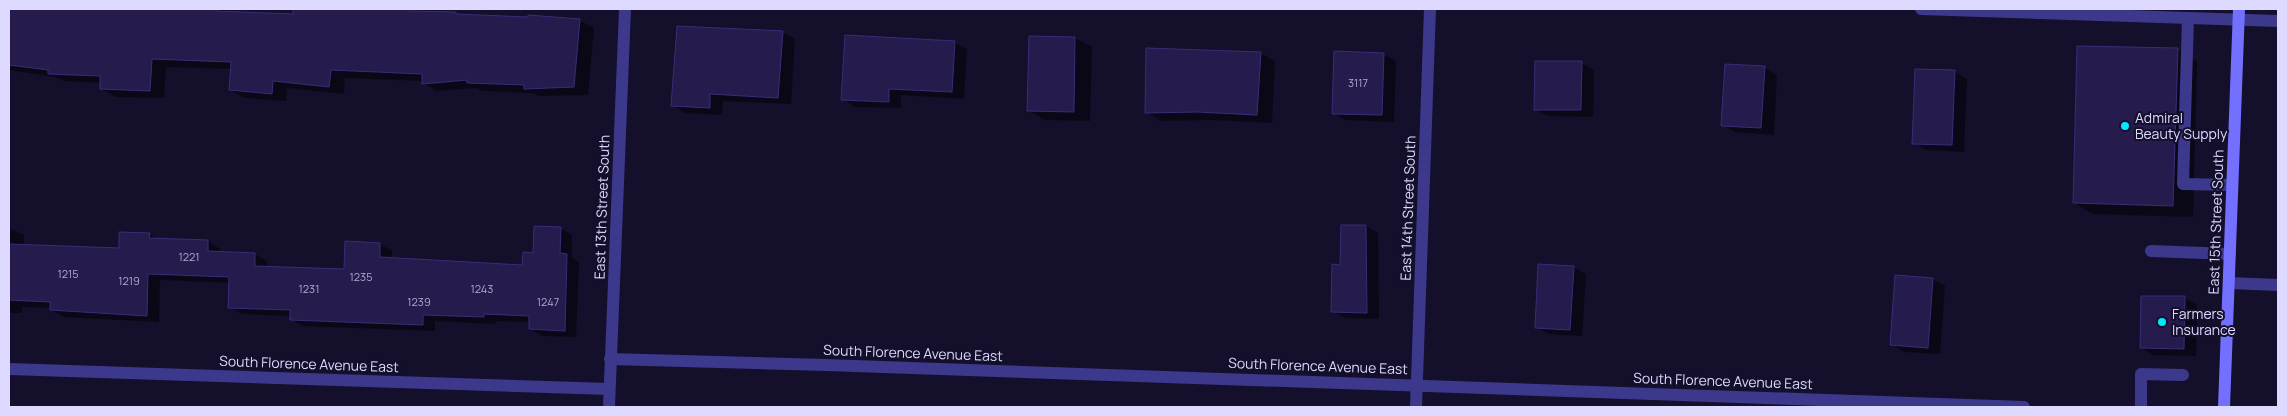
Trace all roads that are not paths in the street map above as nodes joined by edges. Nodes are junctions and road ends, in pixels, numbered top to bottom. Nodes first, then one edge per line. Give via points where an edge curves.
1 (625, 9) edge
2 (1430, 9) edge
3 (1921, 9) edge
4 (2162, 13) edge
5 (2238, 14) edge
6 (2188, 18) junction
7 (2278, 21) edge
8 (2232, 186) junction
9 (2150, 252) dead end
10 (2230, 254) junction
11 (2229, 283) junction
12 (2278, 285) edge
13 (610, 359) junction
14 (9, 369) edge
15 (2183, 375) dead end
16 (1417, 385) junction
17 (609, 389) junction
18 (609, 407) edge
19 (1416, 407) edge
20 (2024, 407) edge
21 (2141, 407) edge
22 (2224, 407) edge

1 - 13 street, East 13th Street South
2 - 16 street, East 14th Street South
3 - 4 street
4 - 6 street
5 - 6 street
5 - 7 street
5 - 8 main road, East 15th Street South
6 - 8 street via 2183,184
8 - 10 main road, East 15th Street South
9 - 10 street
10 - 11 main road, East 15th Street South
11 - 12 street
11 - 22 main road, East 15th Street South
13 - 16 street, South Florence Avenue East
13 - 17 street, East 13th Street South
14 - 17 street, South Florence Avenue East
15 - 21 street via 2141,374
16 - 19 street, East 14th Street South
16 - 20 street, South Florence Avenue East
17 - 18 street, East 13th Street South

